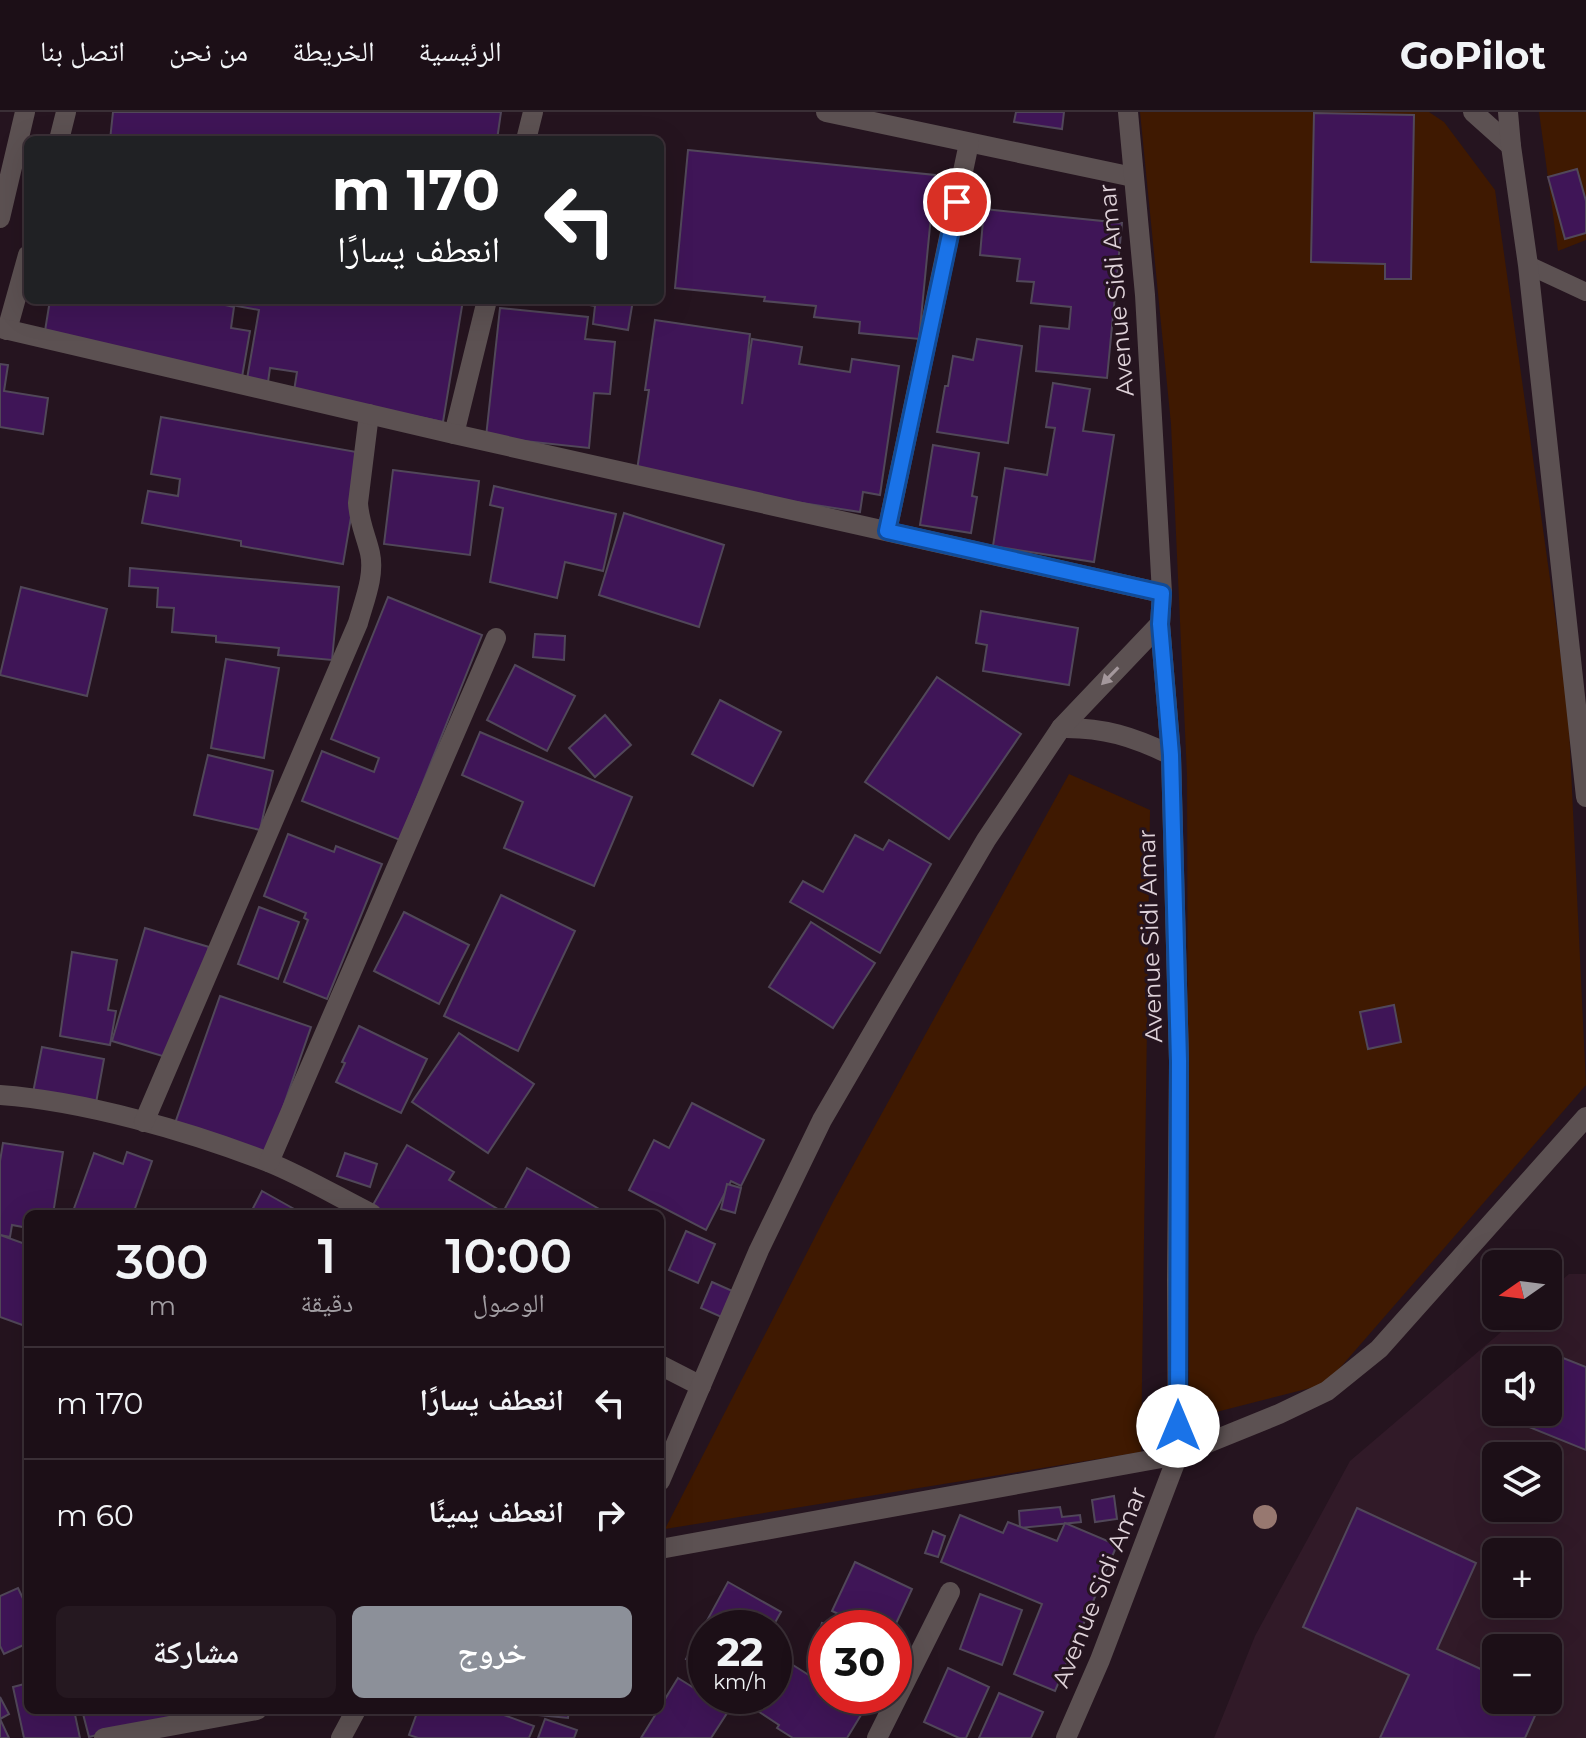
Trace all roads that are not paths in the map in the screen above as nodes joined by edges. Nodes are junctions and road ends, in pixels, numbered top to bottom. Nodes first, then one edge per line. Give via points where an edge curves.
1 (25, 112) edge
2 (66, 112) edge
3 (533, 112) edge
4 (826, 112) edge
5 (1128, 112) edge
6 (1473, 112) edge
7 (1508, 112) edge
8 (60, 136) edge
9 (527, 136) edge
10 (969, 143) junction
11 (1511, 146) junction
12 (15, 152) edge
13 (1133, 177) junction
14 (0, 218) edge
15 (1528, 265) junction
16 (24, 267) edge
17 (1586, 292) edge
18 (486, 304) edge
19 (4, 329) edge
20 (369, 414) junction
21 (454, 434) junction
22 (887, 531) junction
23 (1162, 593) junction
24 (1160, 624) junction
25 (496, 638) dead end
26 (1574, 694) junction
27 (1586, 722) edge
28 (1061, 728) junction
29 (1171, 755) junction
30 (1586, 797) edge
31 (0, 1095) edge
32 (1586, 1117) edge
33 (144, 1122) junction
34 (269, 1162) junction
35 (364, 1210) edge
36 (664, 1367) edge
37 (701, 1386) junction
38 (1178, 1455) junction
39 (664, 1472) edge
40 (664, 1548) edge
41 (950, 1592) dead end
42 (235, 1714) edge
43 (354, 1714) edge
44 (104, 1738) edge
45 (341, 1738) edge
46 (877, 1738) edge
47 (1066, 1738) edge

1 - 12 street
2 - 8 street
3 - 9 street
4 - 10 street
5 - 13 street, Avenue Sidi Amar
6 - 11 street
7 - 11 street
10 - 13 street
10 - 22 street
11 - 15 street
12 - 14 street
13 - 23 street, Avenue Sidi Amar
15 - 17 lane
15 - 26 street
16 - 19 street
18 - 21 street
19 - 20 street
20 - 21 street
20 - 33 street via 358,503 371,576 358,623
21 - 22 street
22 - 23 street
23 - 24 street, Avenue Sidi Amar
24 -> 28 street
24 - 29 street, Avenue Sidi Amar
25 - 34 street
26 - 27 street
26 - 30 street
28 - 29 street via 1128,735
28 - 37 street via 986,840 822,1120
29 - 38 street, Avenue Sidi Amar via 1179,1061
31 - 33 street
32 - 38 street via 1354,1371 1327,1391
33 - 34 street
34 - 35 street
36 - 37 street
37 - 39 street
38 - 40 street
38 - 47 street, Avenue Sidi Amar
41 - 46 street
42 - 44 street
43 - 45 street

